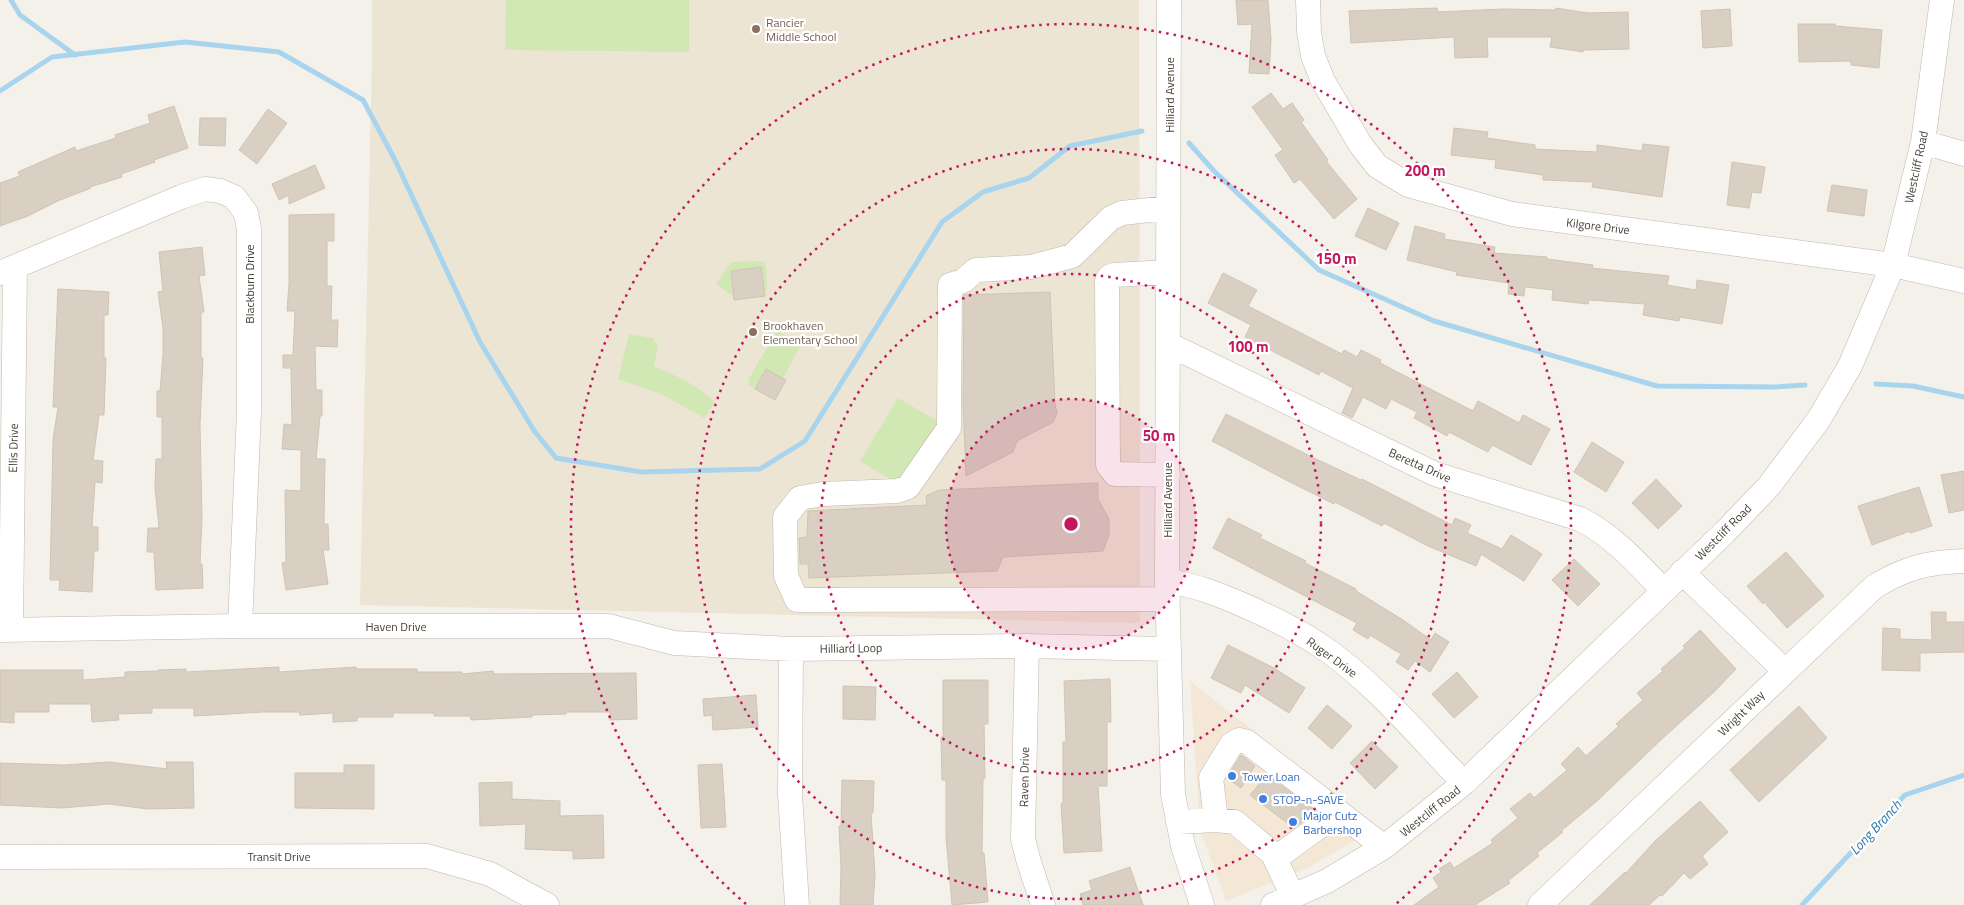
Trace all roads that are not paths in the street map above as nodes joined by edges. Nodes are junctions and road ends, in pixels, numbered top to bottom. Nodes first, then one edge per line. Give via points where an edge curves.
1 (1169, 0) edge
2 (1308, 0) edge
3 (1942, 0) edge
4 (1923, 142) junction
5 (1964, 154) edge
6 (1168, 208) junction
7 (1893, 265) junction
8 (8, 270) edge
9 (1168, 272) junction
10 (1964, 281) edge
11 (1168, 344) junction
12 (1168, 476) junction
13 (1964, 561) edge
14 (1682, 572) junction
15 (1167, 590) junction
16 (1664, 591) junction
17 (240, 626) junction
18 (6, 630) edge
19 (1027, 646) junction
20 (791, 649) junction
21 (1168, 649) junction
22 (1785, 671) junction
23 (1464, 783) junction
24 (1339, 812) junction
25 (1216, 820) junction
26 (1178, 822) junction
27 (1384, 847) junction
28 (0, 857) edge
29 (1276, 858) junction
30 (1283, 901) edge
31 (547, 905) edge
32 (797, 905) edge
33 (1044, 905) edge
34 (1202, 905) edge
35 (1540, 905) edge

1 - 6 street, Hilliard Avenue
2 - 7 street, Kilgore Drive via 1308,32 1323,80 1360,144 1377,166 1408,185 1502,211 1552,220
3 - 4 street, Westcliff Road
4 - 5 street
4 - 7 street, Westcliff Road
6 - 9 street, Hilliard Avenue
6 - 15 street, Ruger Drive via 1122,213 1111,218 1072,256 1032,267 976,270 963,281 950,285 949,428 908,487 897,491 800,498 785,517 786,576 797,600
7 - 10 street, Kilgore Drive
7 - 14 street, Westcliff Road via 1850,366 1819,419 1769,486
8 - 17 street, Blackburn Drive via 205,190 220,191 234,197 246,213 249,229 249,410
8 - 18 street, Ellis Drive
9 - 11 street, Hilliard Avenue
9 - 12 street via 1114,275 1107,281 1108,465 1115,474
11 - 12 street, Hilliard Avenue
11 - 16 street, Beretta Drive via 1435,474 1586,522 1617,542
12 - 15 street, Hilliard Avenue
13 - 22 street, Wright Way via 1938,562 1893,575 1874,587
14 - 16 street, Westcliff Road
14 - 22 street
15 - 21 street, Hilliard Avenue
15 - 23 street, Ruger Drive via 1188,584 1215,592 1270,616 1324,649 1366,683
16 - 23 street, Westcliff Road
17 - 18 street, Haven Drive
17 - 20 street, Haven Drive via 609,626 674,643
19 - 20 street, Hilliard Loop
19 - 21 street, Hilliard Loop
19 - 33 street, Raven Drive via 1023,839
20 - 32 street via 790,794
21 - 26 street, Hilliard Avenue via 1173,794
22 - 35 street, Wright Way
23 - 27 street, Westcliff Road
24 - 25 street via 1247,742 1239,740 1231,745 1211,778
24 - 27 street
24 - 29 street
25 - 26 street
25 - 29 street via 1235,822
26 - 34 street, Hilliard Avenue
27 - 30 street, Westcliff Road via 1327,881
28 - 31 street, Transit Drive via 427,856 490,874
29 - 30 street

